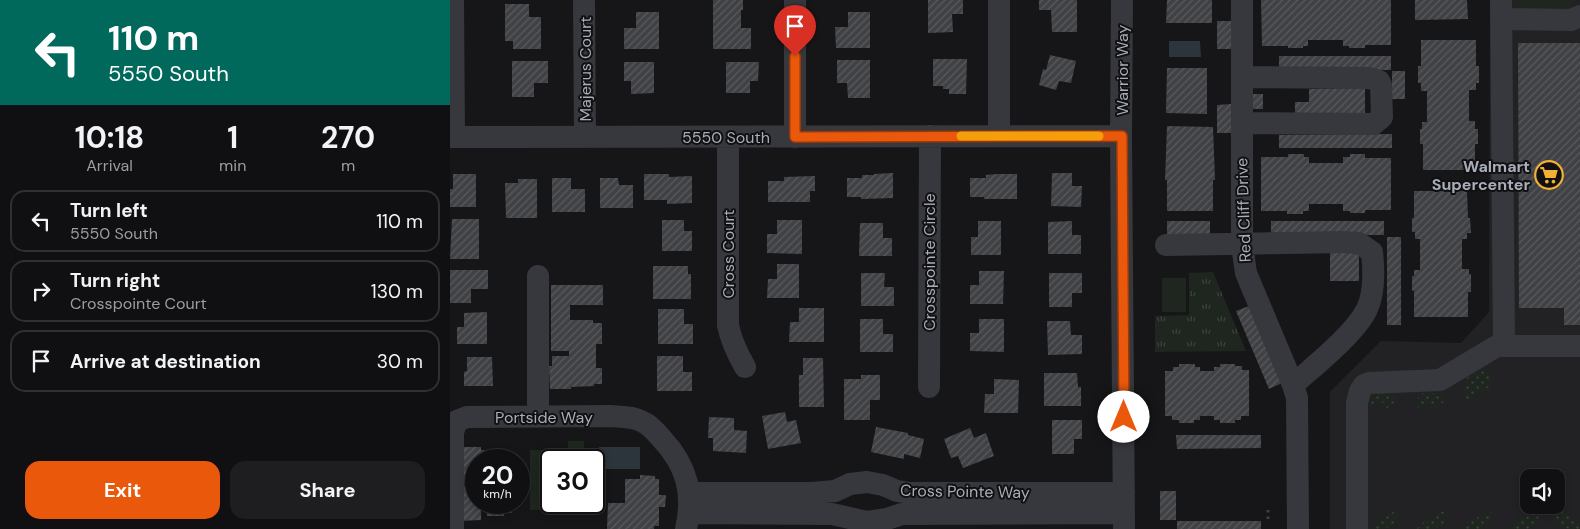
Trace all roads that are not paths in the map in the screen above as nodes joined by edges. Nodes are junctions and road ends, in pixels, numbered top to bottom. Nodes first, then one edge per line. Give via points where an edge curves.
1 (453, 0) edge
2 (584, 0) edge
3 (795, 0) edge
4 (999, 0) edge
5 (1122, 0) edge
6 (1242, 0) edge
7 (1501, 9) edge
8 (1580, 16) edge
9 (1242, 77) junction
10 (1242, 123) junction
11 (930, 136) junction
12 (999, 136) junction
13 (1122, 136) junction
14 (452, 137) edge
15 (585, 137) junction
16 (728, 137) junction
17 (795, 137) junction
18 (1166, 245) dead end
19 (1242, 245) junction
20 (538, 276) dead end
21 (1504, 346) junction
22 (1580, 346) edge
23 (745, 367) dead end
24 (1293, 385) junction
25 (929, 387) dead end
26 (538, 417) junction
27 (689, 509) edge
28 (1124, 512) edge
29 (452, 529) edge
30 (1298, 529) edge
31 (1358, 529) edge

1 - 14 street
2 - 15 street, Majerus Court
3 - 17 street
4 - 12 street
5 - 13 street, Warrior Way
6 - 9 street, Red Cliff Drive
7 - 8 street via 1571,20
7 - 21 street
9 - 10 street, Red Cliff Drive
9 - 10 street via 1375,79 1381,85 1382,117 1374,124
10 - 19 street, Red Cliff Drive
11 - 12 street, 5550 South
11 - 17 street, 5550 South
11 - 25 street, Crosspointe Circle
12 - 13 street, 5550 South
13 - 28 street, Warrior Way
14 - 15 street, 5550 South
15 - 16 street, 5550 South
16 - 17 street, 5550 South
16 - 23 street, Cross Court via 728,325 734,348
18 - 19 street
19 - 24 street, Red Cliff Drive via 1246,273
19 - 24 street via 1359,243 1372,252 1372,291 1357,326
20 - 26 street
21 - 22 street
21 - 31 street via 1494,347 1440,380 1375,381 1364,385 1357,397
24 - 30 street, Red Cliff Drive via 1297,398
26 - 27 street, Portside Way via 629,417 643,421 677,457
26 - 29 street, Portside Way via 467,417 457,421 452,432
27 - 28 street, Cross Pointe Way via 832,514 867,522 902,514
27 - 28 street, Cross Pointe Way via 835,491 850,484 867,482 898,491

